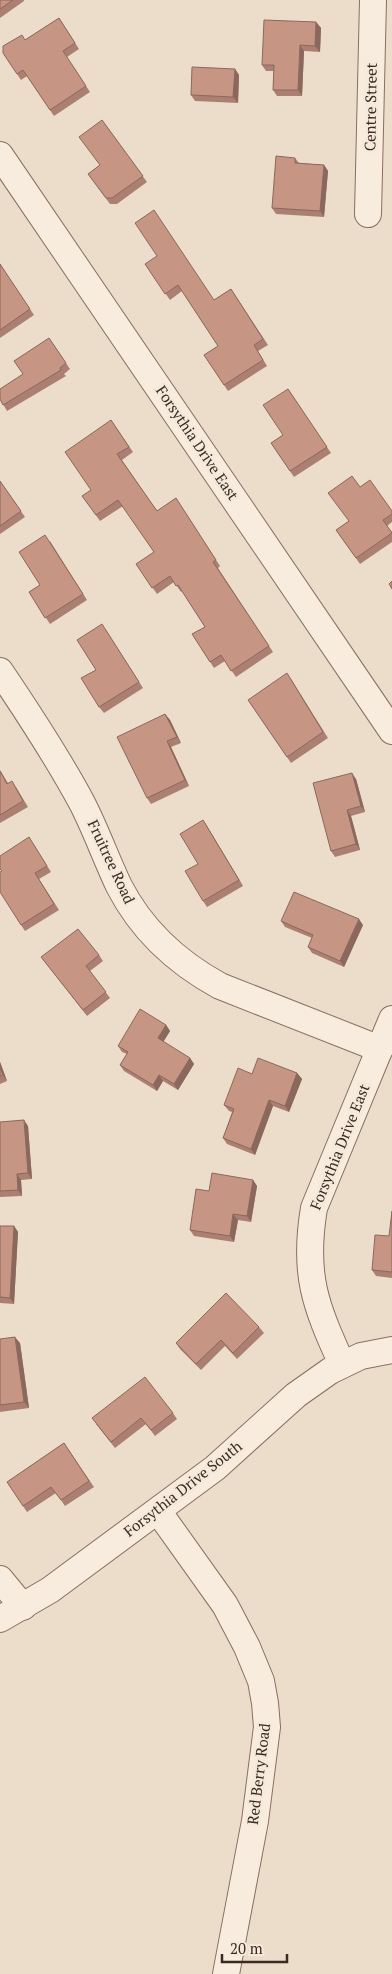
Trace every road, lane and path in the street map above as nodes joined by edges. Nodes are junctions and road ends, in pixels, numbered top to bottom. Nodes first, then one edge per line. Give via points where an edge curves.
1 (373, 0) edge
2 (0, 155) edge
3 (368, 214) dead end
4 (0, 671) edge
5 (392, 731) edge
6 (392, 1019) edge
7 (380, 1049) junction
8 (392, 1350) edge
9 (342, 1364) junction
10 (158, 1511) junction
11 (0, 1579) edge
12 (23, 1607) junction
13 (0, 1620) edge
14 (226, 1974) edge

1 - 3 street, Centre Street
2 - 5 street, Forsythia Drive East
4 - 7 street, Fruitree Road via 68,778 135,914 160,944 220,986
6 - 7 street, Forsythia Drive East
7 - 9 street, Forsythia Drive East via 314,1208 309,1236 314,1295
8 - 9 street, Forsythia Drive South via 361,1356
9 - 10 street, Forsythia Drive South via 296,1395 215,1468
10 - 12 street, Forsythia Drive South
10 - 14 street, Red Berry Road via 225,1605 248,1647 261,1681 265,1703 267,1727 255,1821
11 - 12 street
12 - 13 street, Forsythia Drive South

